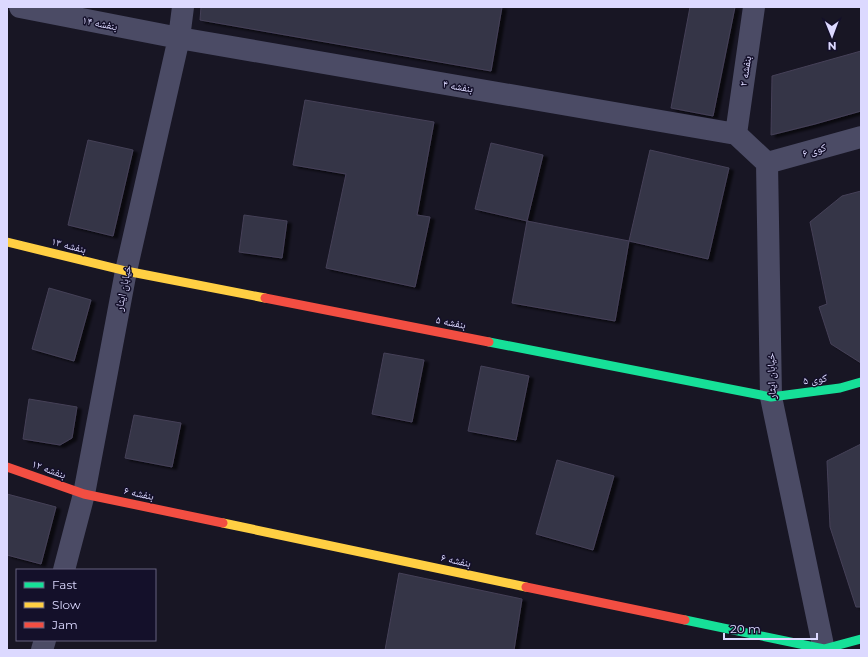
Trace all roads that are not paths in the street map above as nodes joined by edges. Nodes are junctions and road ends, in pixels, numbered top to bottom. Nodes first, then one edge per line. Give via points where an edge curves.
1 (20, 7) edge
2 (183, 7) edge
3 (754, 7) edge
4 (179, 38) junction
5 (736, 134) junction
6 (861, 136) edge
7 (767, 163) junction
8 (7, 242) edge
9 (126, 271) junction
10 (861, 382) edge
11 (771, 397) junction
12 (7, 467) edge
13 (84, 494) junction
14 (64, 569) edge
15 (861, 639) edge
16 (824, 649) edge

1 - 4 street, بنفشه ۱۴
2 - 4 street, خیابان ایثار
3 - 5 street, بنفشه ۲
4 - 5 street, بنفشه ۴
4 - 9 street, خیابان ایثار
5 - 7 street
6 - 7 street, کوی ۶
7 - 11 street, خیابان ایثار
8 - 9 street, بنفشه ۱۳
9 - 11 street, بنفشه ۵
9 - 13 street, خیابان ایثار
10 - 11 street, کوی ۵ via 840,388
11 - 16 street, خیابان ایثار
12 - 13 street, بنفشه ۱۲
13 - 14 street, خیابان ایثار
13 - 16 street, بنفشه ۶
15 - 16 street

